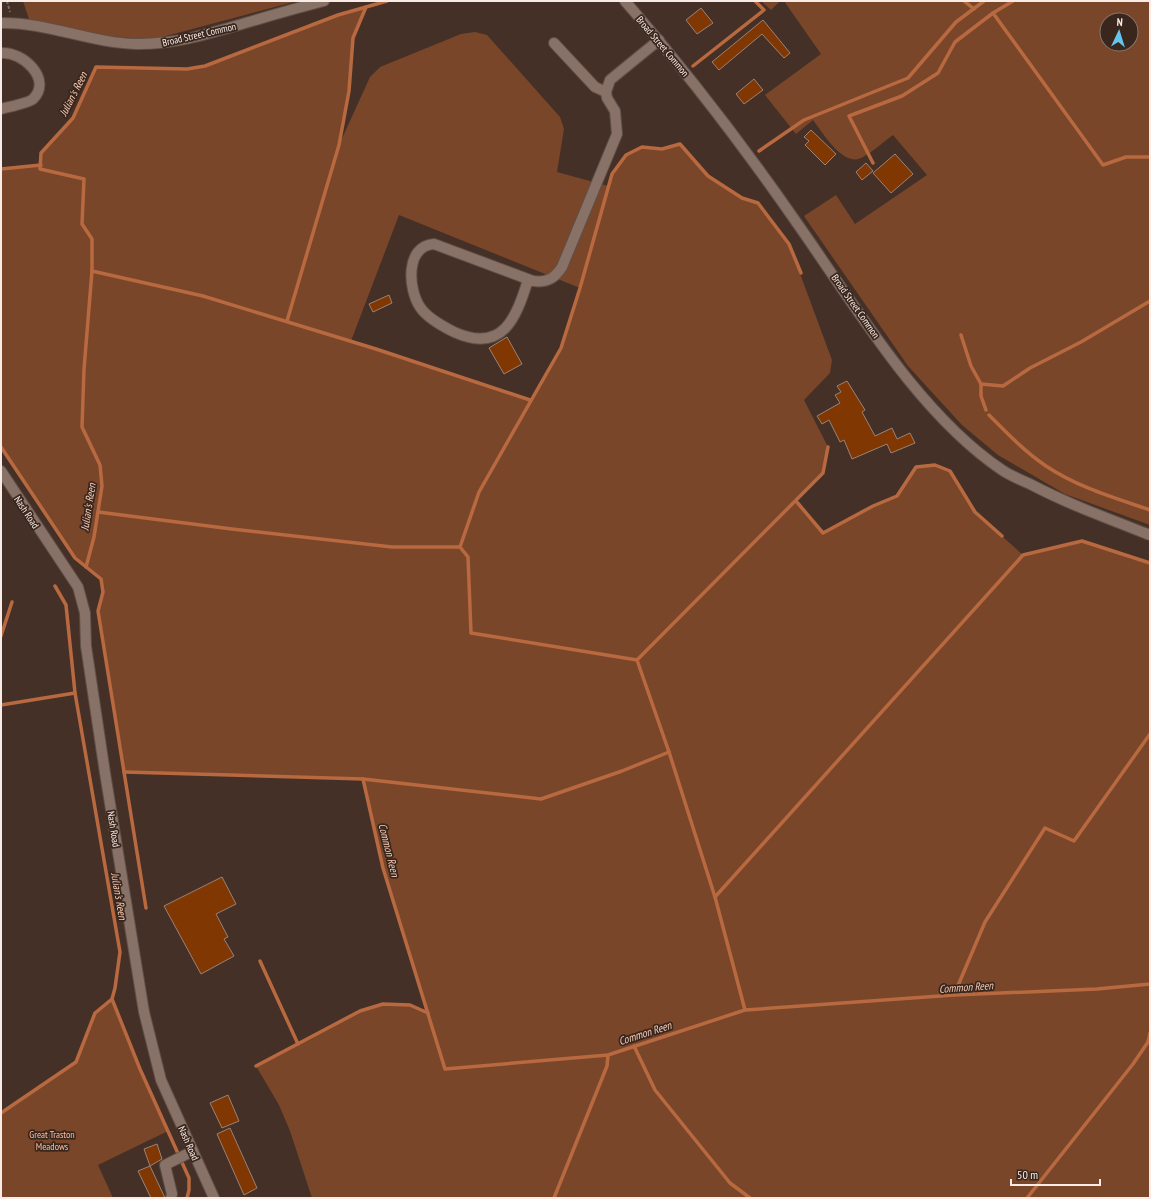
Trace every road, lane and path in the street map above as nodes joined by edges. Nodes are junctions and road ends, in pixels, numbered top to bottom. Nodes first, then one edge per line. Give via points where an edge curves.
1 (8, 1) edge
2 (324, 1) edge
3 (625, 1) edge
4 (10, 16) dead end
5 (1, 23) edge
6 (659, 40) junction
7 (554, 43) dead end
8 (1, 53) edge
9 (606, 92) junction
10 (1, 109) edge
11 (528, 280) junction
12 (1, 471) edge
13 (1150, 535) edge
14 (189, 1153) junction
15 (171, 1198) edge
16 (214, 1198) edge

1 - 4 path
2 - 5 street, Broad Street Common via 221,30 156,44 110,42 56,30
3 - 6 street, Broad Street Common
6 - 9 street via 610,80
6 - 13 street, Broad Street Common via 695,83 777,194 886,349 929,404 961,437 1003,470 1055,497
7 - 9 street via 595,86
8 - 10 street via 7,52 32,66 39,79 40,89 32,100
9 - 11 street via 615,111 617,134 562,267 550,279 538,282
11 - 11 street via 434,244 419,249 413,260 416,298 422,310 447,328 472,337 489,337 506,328 517,313
12 - 14 street, Nash Road via 78,587 85,613 86,646 144,1012 161,1080
14 - 15 street via 165,1165
14 - 16 street, Nash Road

